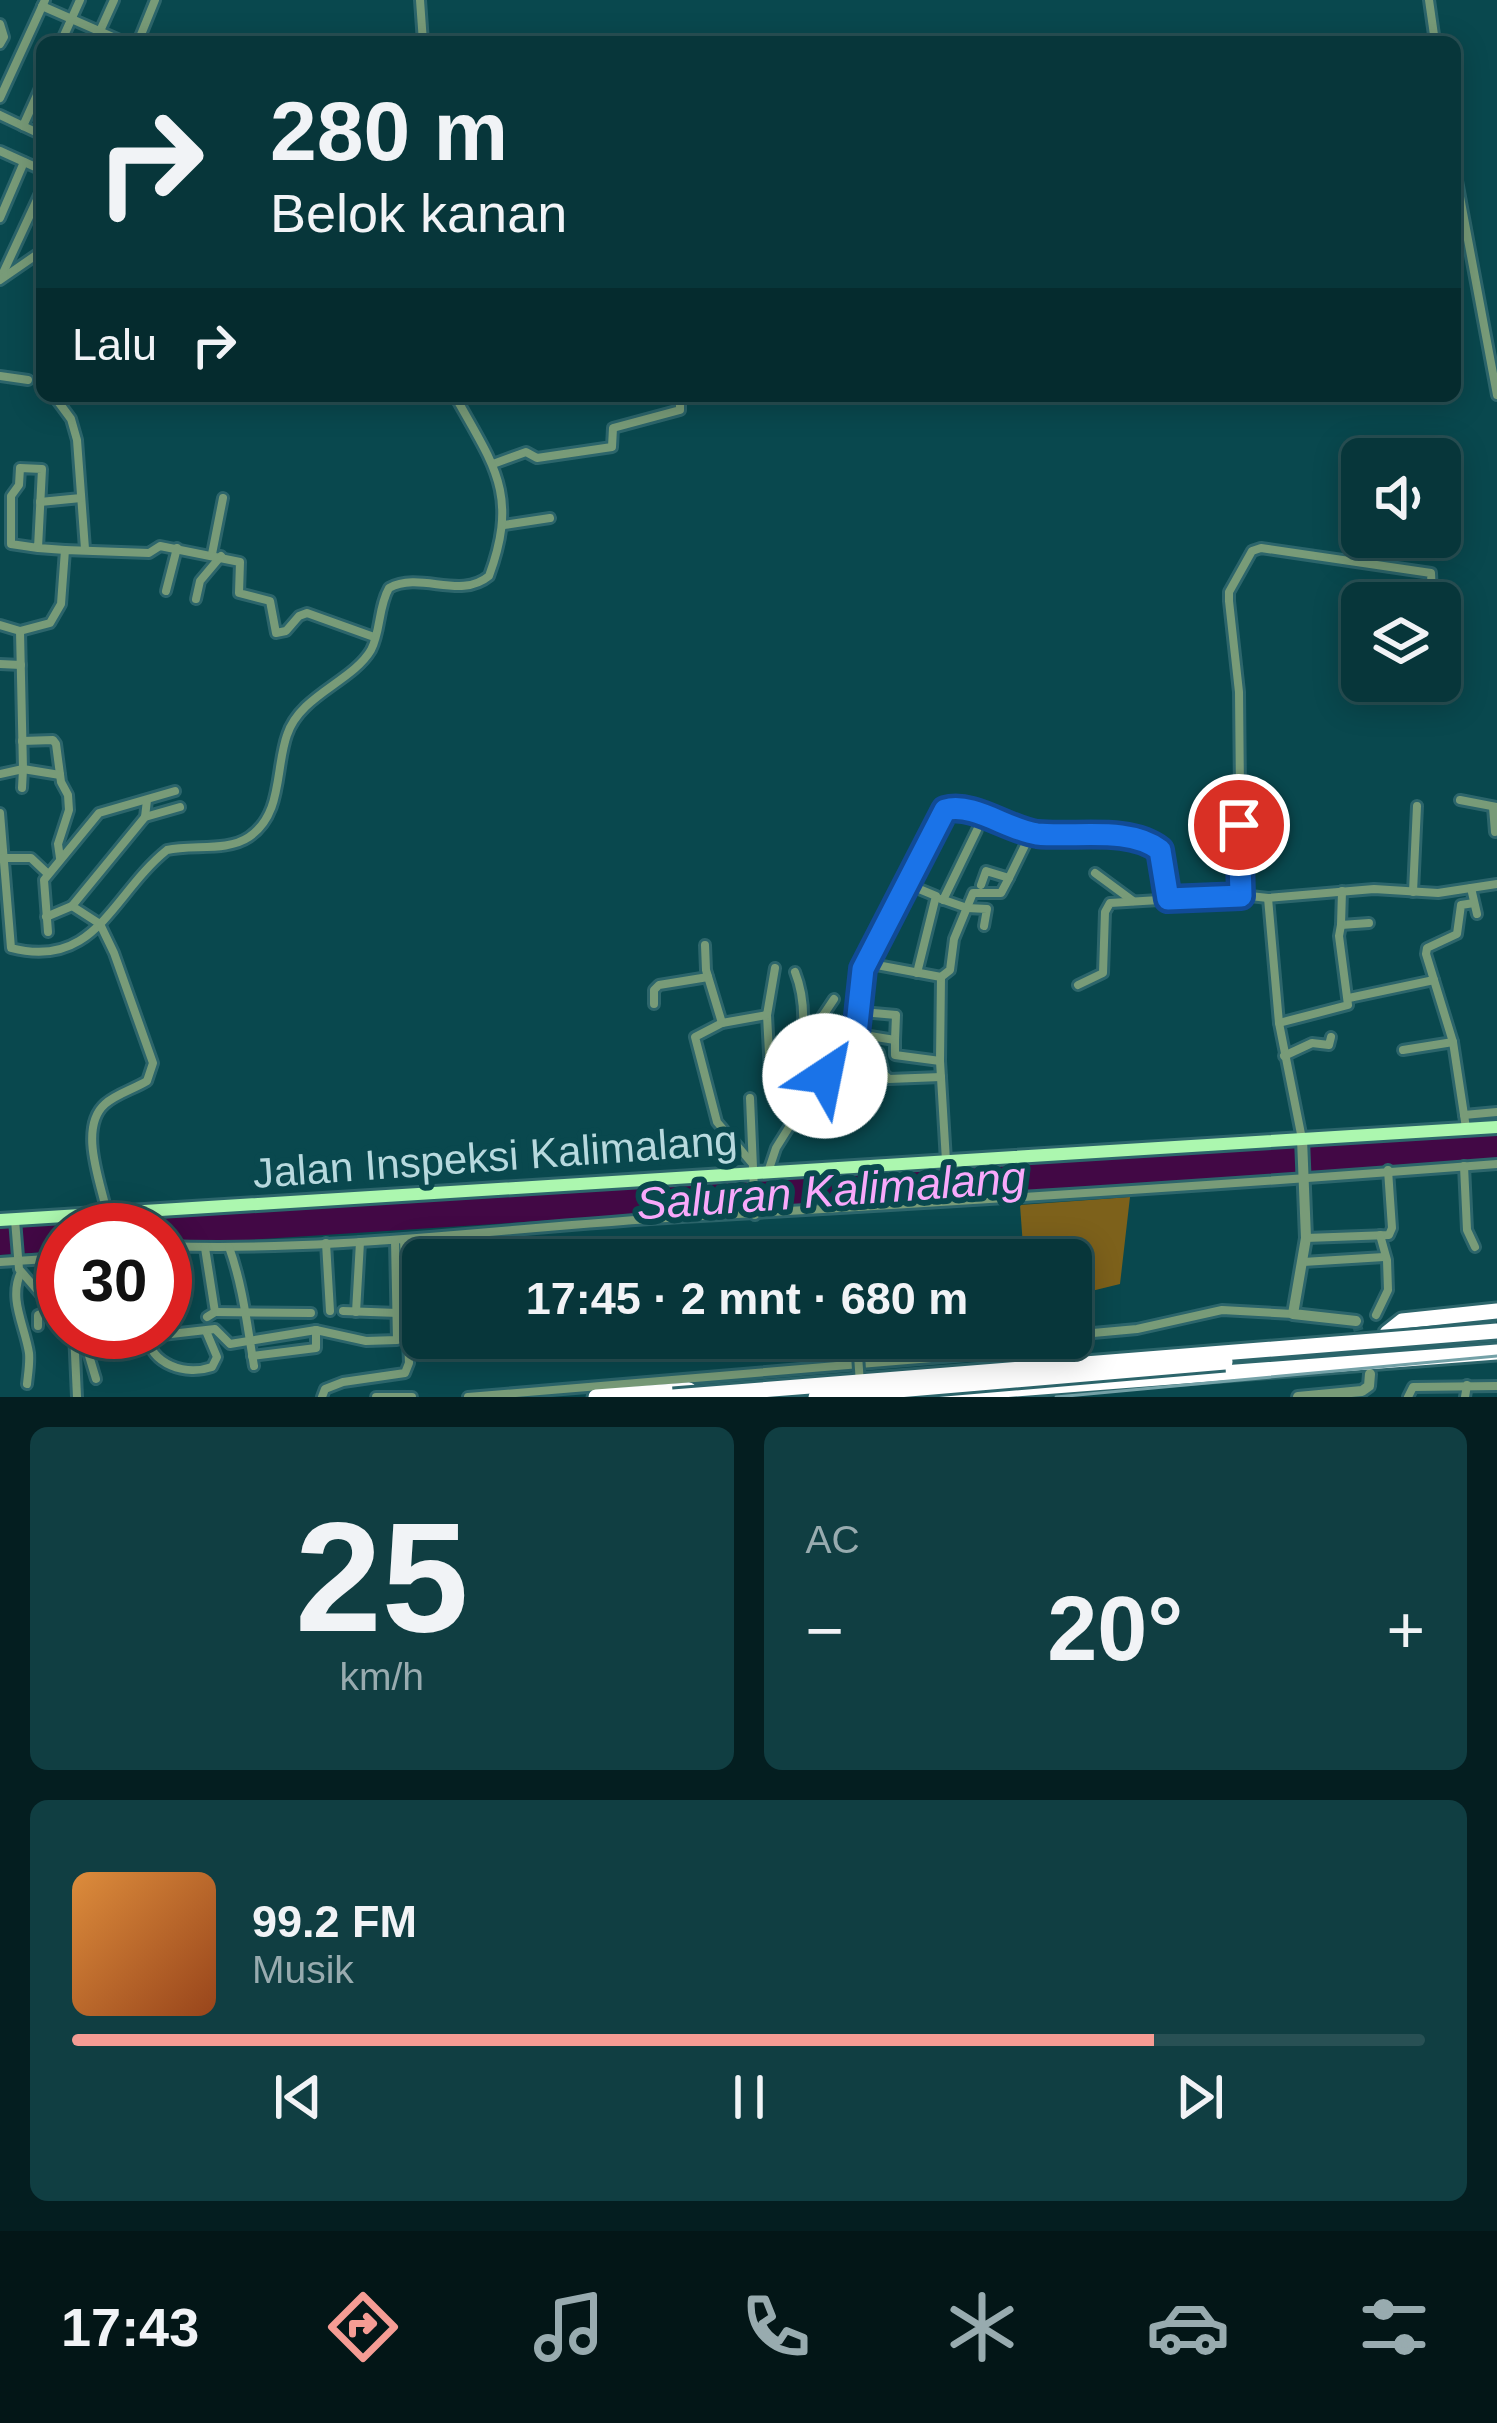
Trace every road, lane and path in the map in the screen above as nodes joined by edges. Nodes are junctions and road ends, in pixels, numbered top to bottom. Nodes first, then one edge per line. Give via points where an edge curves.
1 (80, 0) edge
2 (114, 0) edge
3 (155, 0) edge
4 (419, 0) edge
5 (1430, 0) edge
6 (44, 3) edge
7 (72, 18) junction
8 (0, 24) edge
9 (100, 31) junction
10 (64, 36) edge
11 (98, 36) edge
12 (111, 36) edge
13 (141, 36) edge
14 (422, 36) edge
15 (1434, 36) edge
16 (0, 44) edge
17 (36, 97) edge
18 (0, 98) edge
19 (0, 115) edge
20 (23, 126) junction
21 (36, 132) edge
22 (0, 151) edge
23 (24, 162) junction
24 (36, 167) edge
25 (36, 202) edge
26 (1461, 202) edge
27 (0, 218) edge
28 (36, 254) edge
29 (1, 277) edge
30 (0, 376) edge
31 (28, 380) dead end
32 (1497, 395) edge
33 (58, 402) edge
34 (458, 402) edge
35 (680, 402) edge
36 (493, 464) junction
37 (41, 483) junction
38 (20, 485) junction
39 (82, 498) junction
40 (223, 498) dead end
41 (40, 502) junction
42 (5, 513) edge
43 (550, 518) dead end
44 (504, 525) junction
45 (38, 548) junction
46 (176, 548) junction
47 (85, 549) junction
48 (65, 550) junction
49 (216, 555) junction
50 (1431, 582) edge
51 (166, 591) dead end
52 (196, 598) dead end
53 (0, 625) edge
54 (20, 631) junction
55 (374, 637) junction
56 (0, 664) edge
57 (21, 665) junction
58 (22, 741) junction
59 (23, 769) junction
60 (0, 774) edge
61 (60, 775) junction
62 (22, 788) dead end
63 (175, 790) dead end
64 (147, 800) junction
65 (1460, 800) dead end
66 (1417, 806) dead end
67 (1495, 807) edge
68 (180, 808) dead end
69 (0, 813) edge
70 (145, 817) junction
71 (977, 830) dead end
72 (1495, 832) edge
73 (1031, 833) junction
74 (2, 858) edge
75 (60, 859) junction
76 (1094, 873) dead end
77 (48, 874) junction
78 (1010, 878) junction
79 (907, 884) junction
80 (1497, 884) edge
81 (981, 885) dead end
82 (1471, 888) junction
83 (1342, 891) junction
84 (1413, 892) junction
85 (1241, 896) junction
86 (940, 898) junction
87 (1268, 898) junction
88 (1168, 899) junction
89 (1134, 902) junction
90 (1474, 903) junction
91 (72, 906) junction
92 (967, 908) junction
93 (1477, 914) dead end
94 (46, 918) junction
95 (1369, 923) dead end
96 (100, 924) junction
97 (1341, 925) junction
98 (985, 926) dead end
99 (47, 932) dead end
100 (705, 945) dead end
101 (866, 963) junction
102 (775, 968) dead end
103 (795, 972) dead end
104 (917, 973) junction
105 (709, 977) junction
106 (941, 977) junction
107 (1434, 980) junction
108 (1078, 985) dead end
109 (1349, 998) junction
110 (834, 999) dead end
111 (654, 1004) dead end
112 (862, 1012) junction
113 (767, 1015) junction
114 (804, 1022) junction
115 (1279, 1023) junction
116 (722, 1024) junction
117 (856, 1034) junction
118 (1331, 1037) dead end
119 (895, 1040) junction
120 (1453, 1042) junction
121 (849, 1045) junction
122 (1403, 1050) dead end
123 (1284, 1055) junction
124 (940, 1061) junction
125 (941, 1076) junction
126 (750, 1098) dead end
127 (792, 1098) junction
128 (801, 1108) junction
129 (1497, 1112) edge
130 (1465, 1122) junction
131 (1497, 1127) edge
132 (1302, 1140) junction
133 (946, 1161) junction
134 (1497, 1164) edge
135 (1464, 1166) junction
136 (1388, 1170) junction
137 (752, 1171) junction
138 (768, 1172) junction
139 (1304, 1179) junction
140 (104, 1203) edge
141 (192, 1207) edge
142 (755, 1212) junction
143 (10, 1221) edge
144 (1380, 1235) junction
145 (1306, 1238) junction
146 (399, 1240) junction
147 (326, 1243) junction
148 (361, 1243) junction
149 (229, 1246) junction
150 (192, 1247) edge
151 (1474, 1247) dead end
152 (205, 1248) junction
153 (1384, 1257) junction
154 (17, 1258) junction
155 (36, 1258) edge
156 (0, 1262) edge
157 (1303, 1262) junction
158 (21, 1272) junction
159 (36, 1291) edge
160 (247, 1310) junction
161 (330, 1311) dead end
162 (343, 1311) dead end
163 (1497, 1311) edge
164 (356, 1312) junction
165 (398, 1313) junction
166 (1293, 1314) junction
167 (1376, 1316) dead end
168 (1356, 1321) dead end
169 (1497, 1327) edge
170 (209, 1330) junction
171 (316, 1330) junction
172 (192, 1331) edge
173 (302, 1332) junction
174 (1092, 1333) edge
175 (1387, 1333) junction
176 (247, 1339) junction
177 (1497, 1341) edge
178 (1497, 1352) edge
179 (78, 1359) edge
180 (88, 1359) edge
181 (157, 1359) edge
182 (858, 1359) edge
183 (931, 1359) edge
184 (1370, 1374) dead end
185 (96, 1379) dead end
186 (27, 1384) dead end
187 (1467, 1384) junction
188 (1497, 1386) edge
189 (1413, 1394) edge
190 (77, 1397) edge
191 (322, 1397) edge
192 (376, 1397) edge
193 (412, 1397) edge
194 (468, 1397) edge
195 (596, 1397) edge
196 (673, 1397) edge
197 (816, 1397) edge
198 (861, 1397) edge
199 (910, 1397) edge
200 (1298, 1397) edge
201 (1466, 1397) edge

1 - 7 street
2 - 9 street
3 - 13 street
4 - 14 street
5 - 15 street
6 - 7 street
6 - 18 street
7 - 9 street
7 - 10 street
8 - 16 street
9 - 11 street
9 - 12 street
17 - 20 street
19 - 20 street
20 - 21 street
22 - 23 street
23 - 24 street
23 - 27 street
25 - 29 street
26 - 32 street
28 - 29 street
30 - 31 street
33 - 39 street via 71,419
34 - 36 street
35 - 36 street via 680,410 614,428 612,447 537,458 526,452
36 - 44 street
37 - 38 street
37 - 38 street via 41,468 20,468
37 - 41 street
38 - 42 street
39 - 41 street
39 - 47 street
40 - 49 street
41 - 45 street
42 - 45 street via 11,545
43 - 44 street
44 - 55 street via 486,579 396,584
45 - 48 street
46 - 47 street
46 - 49 street
46 - 51 street
47 - 48 street
48 - 54 street via 57,613 47,626
49 - 52 street
49 - 55 street via 242,566 238,593 270,601 276,633 307,613
50 - 85 street via 1431,573 1252,551 1228,601 1239,692
53 - 54 street
54 - 57 street
55 - 96 street via 368,653 293,724 258,829 236,843 167,850
56 - 57 street
57 - 58 street
58 - 59 street
58 - 61 street via 53,740
59 - 60 street
59 - 61 street
59 - 62 street
61 - 75 street via 69,809
63 - 64 street
64 - 70 street
64 - 75 street via 97,814
65 - 67 street
66 - 84 street
67 - 72 street
68 - 70 street
69 - 74 street
70 - 91 street
71 - 86 street
73 - 78 street
73 - 79 street via 950,807
73 - 88 street via 1158,846
74 - 77 street via 31,858
74 - 96 street via 11,948 54,952
75 - 77 street
76 - 89 street
77 - 94 street
78 - 81 street via 986,872
78 - 92 street via 1001,893 974,892
79 - 86 street
79 - 101 street
80 - 82 street
82 - 84 street
82 - 90 street
83 - 84 street
83 - 87 street
83 - 97 street
85 - 87 street
85 - 88 street
86 - 92 street
86 - 104 street
87 - 115 street
88 - 89 street
89 - 108 street via 1106,907 1103,973
90 - 93 street
90 - 107 street via 1461,905 1457,934 1427,948
91 - 94 street
91 - 96 street
92 - 98 street via 987,909
92 - 106 street
94 - 99 street
95 - 97 street
96 - 140 street via 153,1063 147,1082 95,1115
97 - 109 street
100 - 105 street
101 - 104 street
101 - 112 street
102 - 113 street
103 - 114 street
104 - 106 street
105 - 111 street via 659,985
105 - 116 street
106 - 124 street
107 - 109 street
107 - 120 street
109 - 115 street via 1347,1006
110 - 114 street via 820,1020
112 - 117 street
112 - 119 street via 897,1016
113 - 116 street
113 - 127 street via 770,1072
114 - 127 street
115 - 123 street
116 - 137 street via 695,1041 717,1122
117 - 119 street
117 - 121 street
118 - 123 street via 1329,1045
119 - 124 street via 894,1054
120 - 122 street
120 - 130 street
121 - 125 street via 877,1051 889,1078
121 - 128 street
123 - 132 street
124 - 125 street
125 - 133 street
126 - 137 street
127 - 128 street
128 - 138 street
129 - 130 street
130 - 131 main road, Jalan Inspeksi Kalimalang
130 - 132 main road, Jalan Inspeksi Kalimalang
132 - 133 main road, Jalan Inspeksi Kalimalang
132 - 139 street
133 - 138 main road, Jalan Inspeksi Kalimalang
134 - 135 street
135 - 136 street
135 - 151 street
136 - 139 street
136 - 144 street via 1392,1228
137 - 138 main road, Jalan Inspeksi Kalimalang
137 - 141 main road, Jalan Inspeksi Kalimalang
137 - 142 street
139 - 142 street
139 - 145 street
142 - 146 street
143 - 154 street
144 - 145 street
144 - 153 street
145 - 157 street
146 - 148 street
146 - 165 street
146 - 191 street via 405,1373 343,1382
147 - 148 street
147 - 149 street
147 - 161 street
148 - 164 street
149 - 152 street
149 - 160 street
150 - 152 street
152 - 160 street via 211,1315
153 - 157 street
153 - 167 street via 1388,1295
154 - 155 street
154 - 156 street
154 - 158 street
157 - 166 street
158 - 159 street
158 - 186 street
160 - 173 street via 306,1313
160 - 176 street
162 - 164 street
163 - 175 highway via 1402,1321
164 - 165 street
165 - 171 street via 397,1340
166 - 168 street
166 - 174 street via 1222,1310
169 - 175 highway
169 - 196 highway, bridge
170 - 172 street
170 - 176 street via 228,1343
170 - 181 street via 212,1367
171 - 173 street
171 - 176 street via 316,1348 253,1361
173 - 176 street
175 - 195 highway
177 - 197 highway, bridge
178 - 199 highway
179 - 190 street
180 - 185 street
182 - 198 street, bridge
183 - 194 street
184 - 200 street via 1362,1391
187 - 188 street
187 - 189 street
187 - 201 street
192 - 193 street

